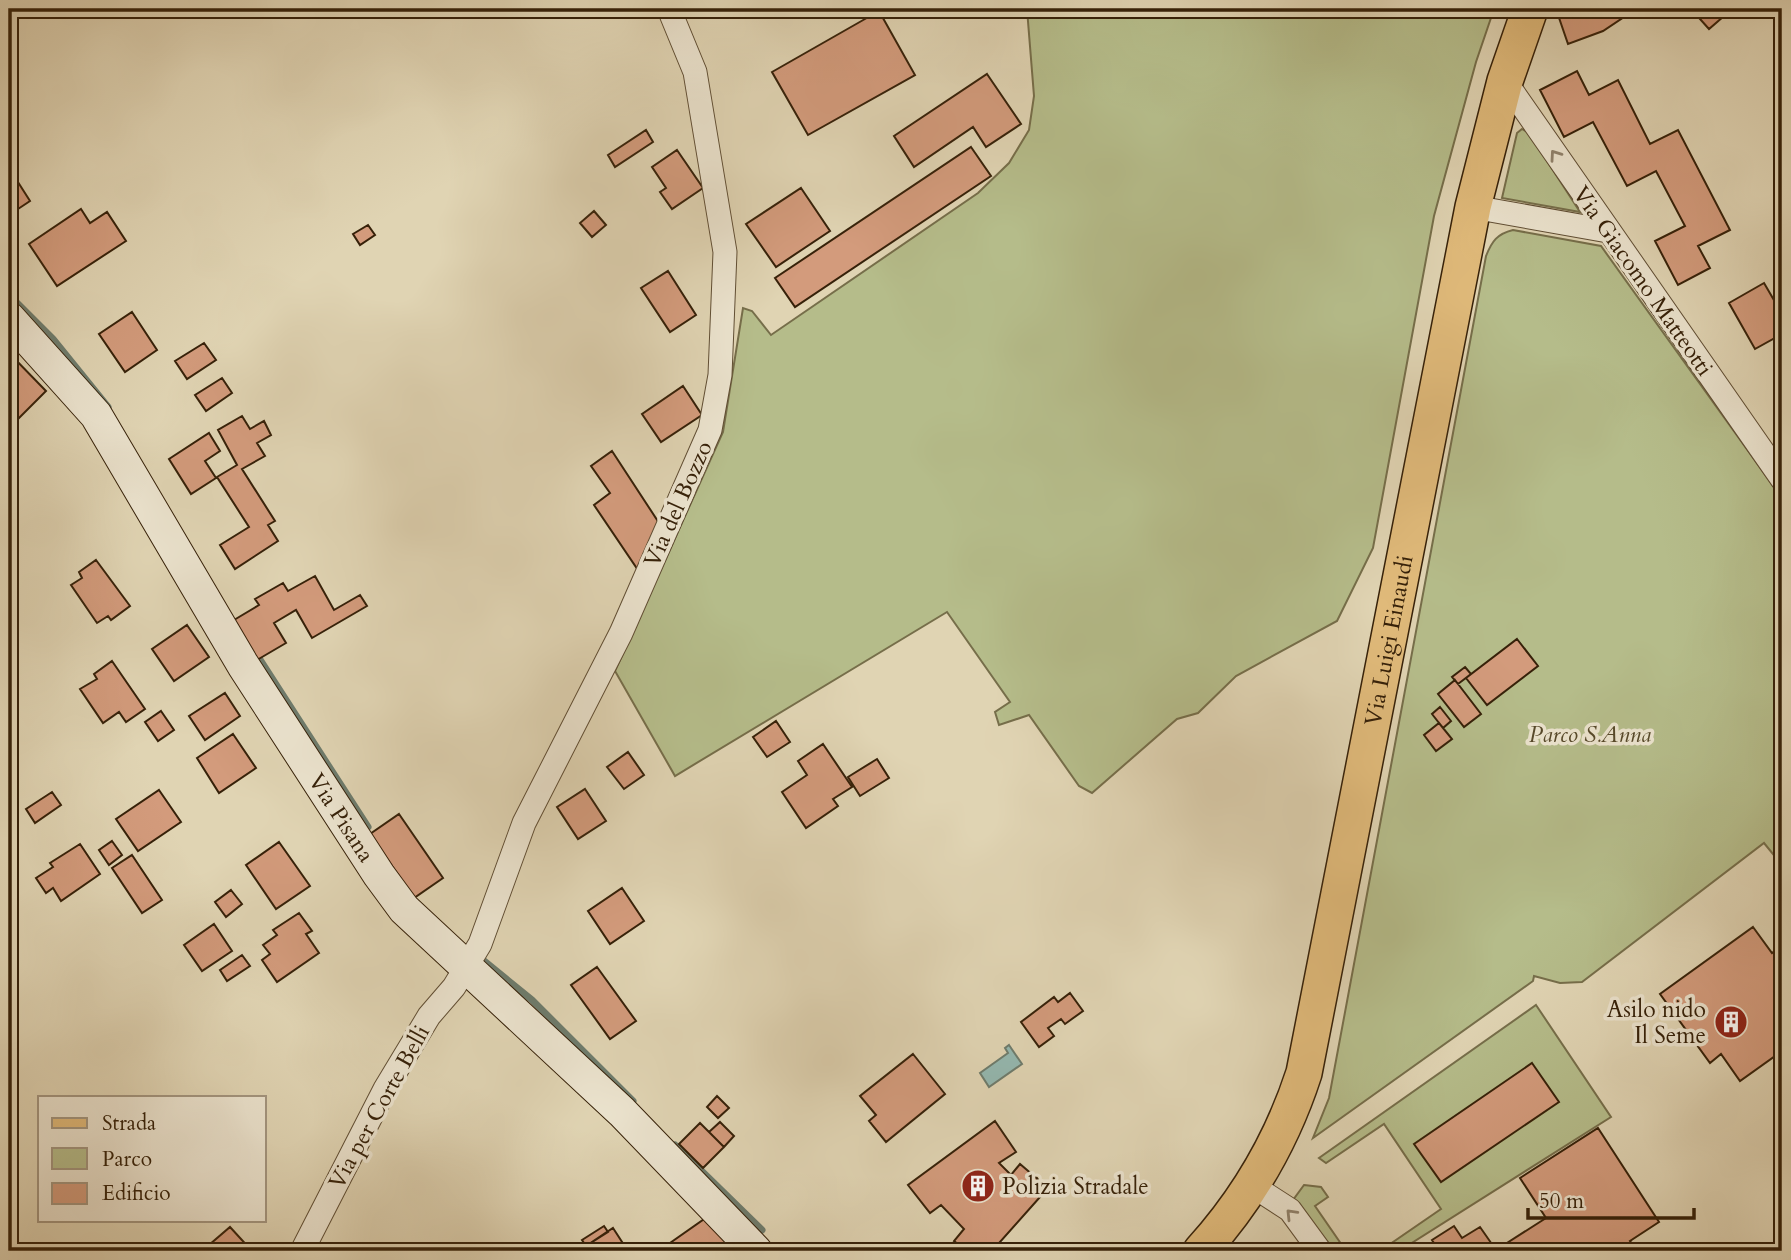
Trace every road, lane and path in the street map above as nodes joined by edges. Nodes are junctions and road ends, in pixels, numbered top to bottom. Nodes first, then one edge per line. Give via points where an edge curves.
1 (669, 9) edge
2 (1530, 9) edge
3 (1505, 81) junction
4 (1473, 207) junction
5 (1608, 231) junction
6 (9, 318) edge
7 (1782, 480) edge
8 (473, 957) junction
9 (1253, 1186) junction
10 (302, 1251) edge
11 (756, 1251) edge
12 (1201, 1251) edge
13 (1321, 1251) edge

1 - 8 street, Via del Bozzo via 695,72 725,252 720,375 710,429 621,634 524,823
2 - 3 main road, Via Luigi Einaudi
3 - 4 main road, Via Luigi Einaudi
5 -> 3 street, Via Giacomo Matteotti
4 - 5 street
4 - 9 main road, Via Luigi Einaudi via 1315,1025 1294,1105
5 - 7 street, Via Giacomo Matteotti
6 - 8 main road, Via Pisana via 96,415 243,665 379,876 404,909
8 - 10 street, Via per Corte Belli via 429,1016 385,1089
8 - 11 main road, Via Pisana
9 - 12 main road, Via Luigi Einaudi
13 -> 9 street via 1290,1210

